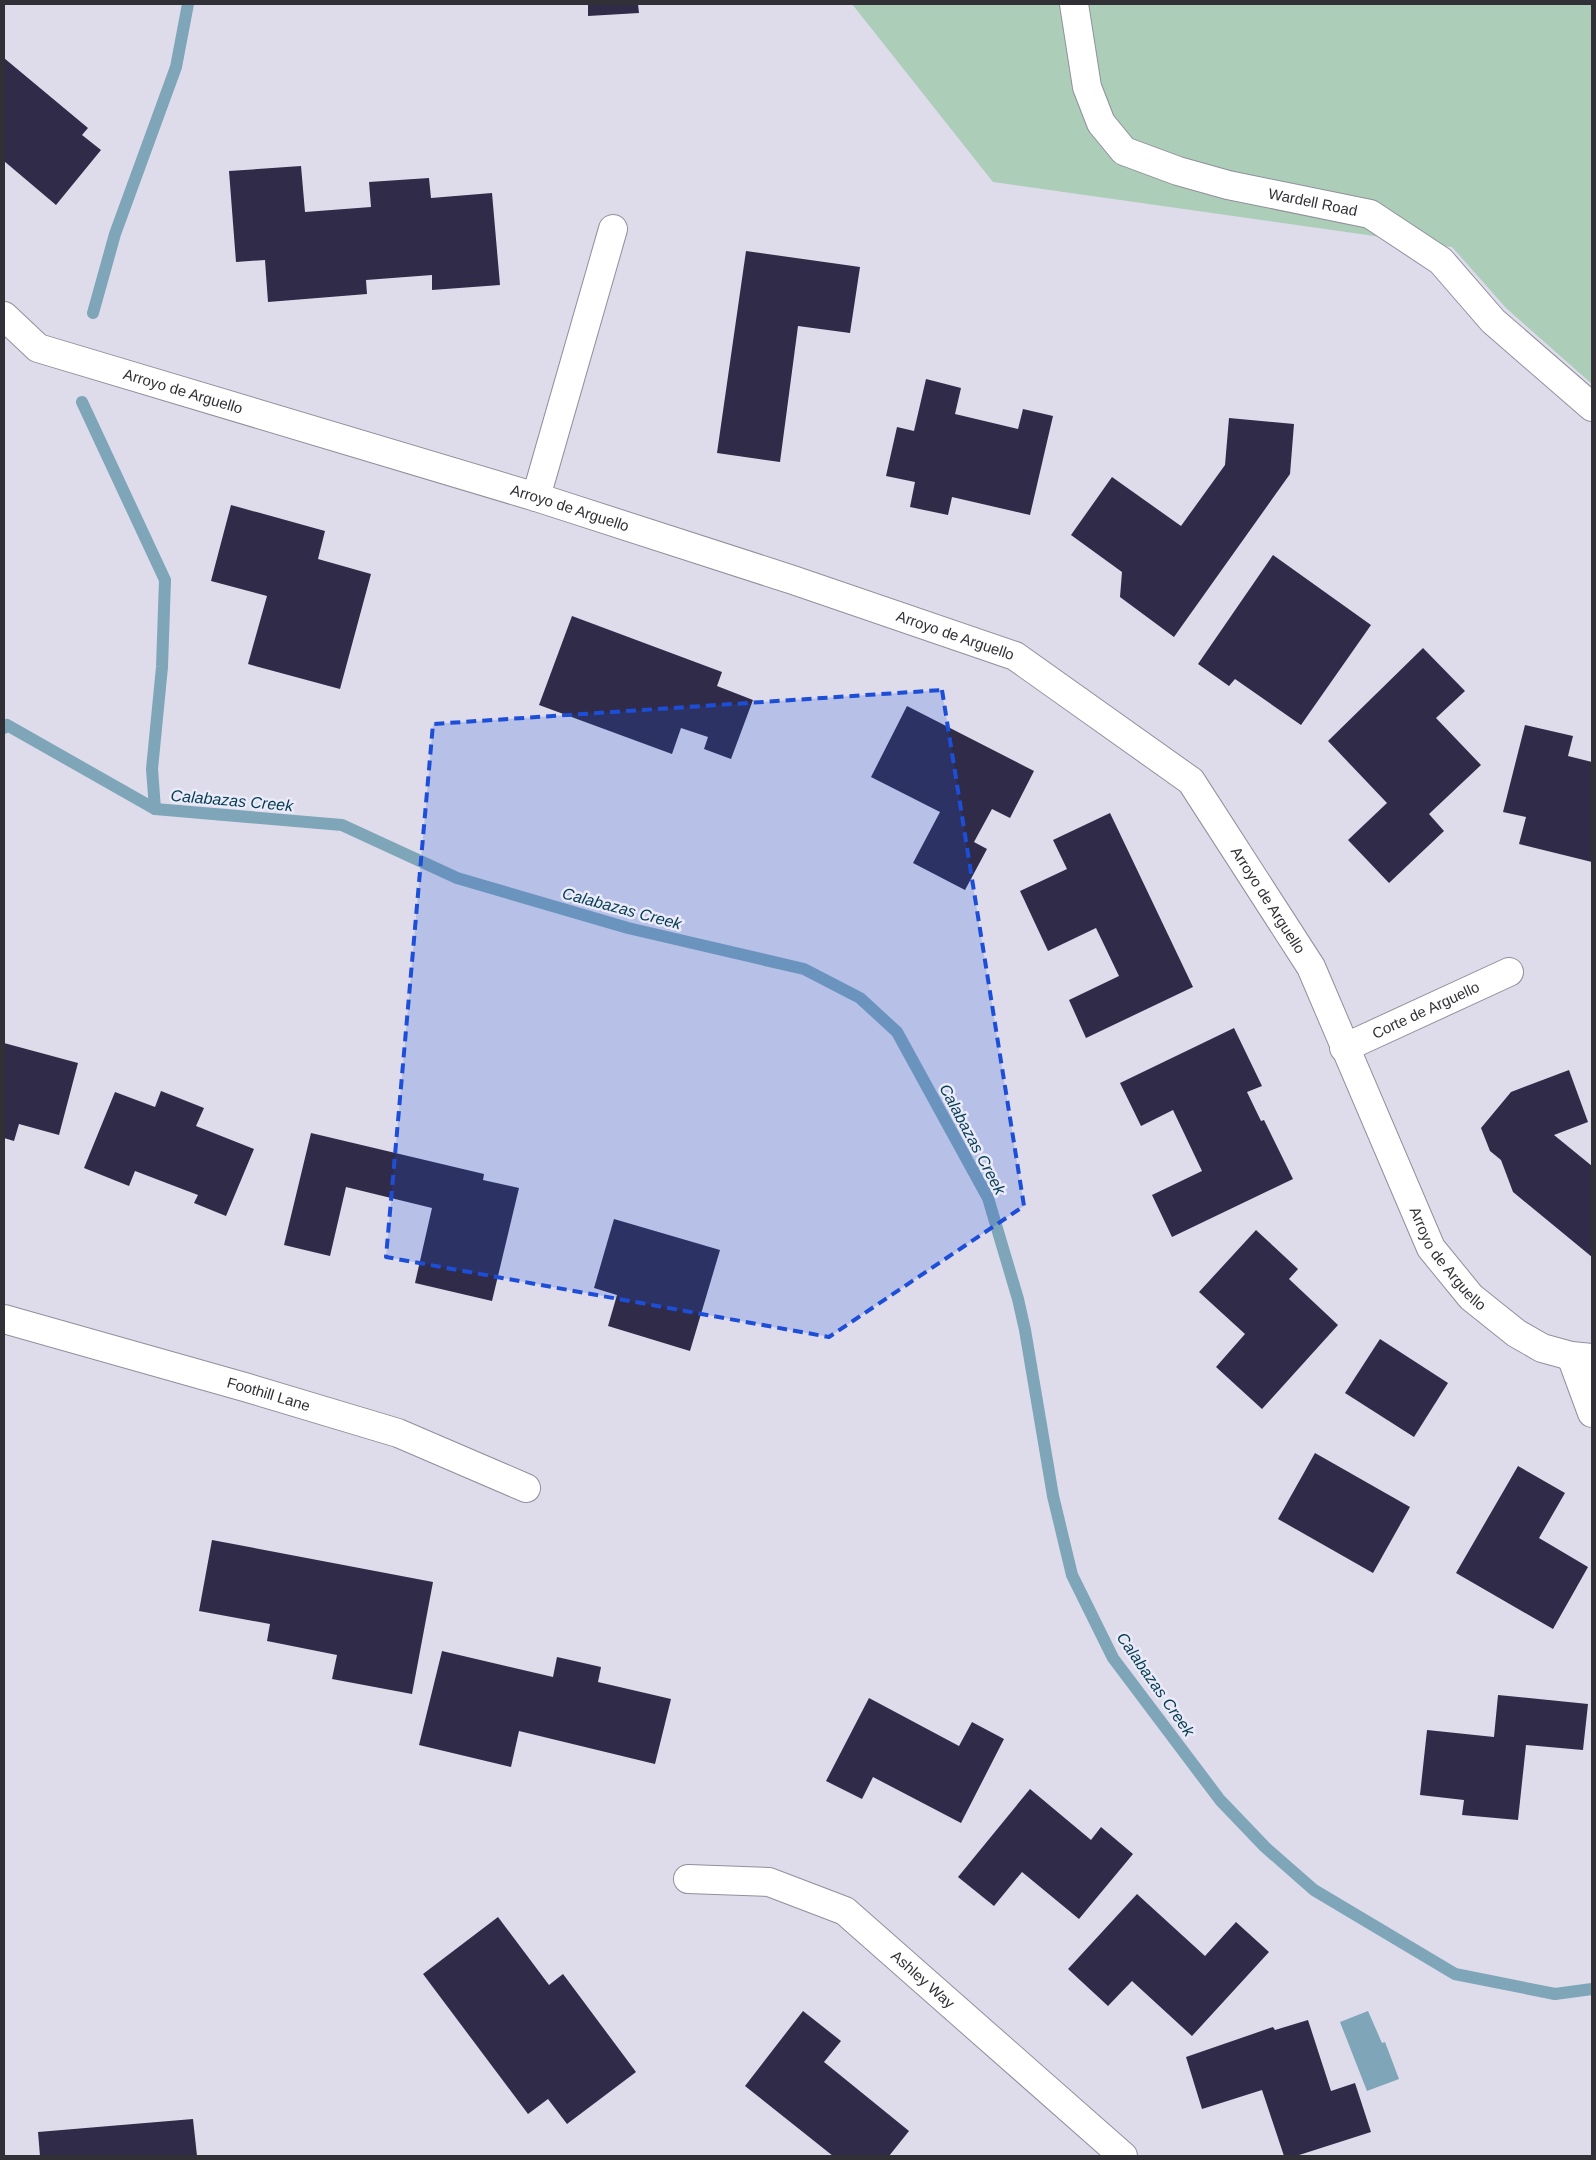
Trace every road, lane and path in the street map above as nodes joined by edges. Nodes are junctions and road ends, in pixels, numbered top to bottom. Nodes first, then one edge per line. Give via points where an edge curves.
1 (1074, 4) edge
2 (613, 228) dead end
3 (4, 316) edge
4 (1592, 407) edge
5 (536, 498) junction
6 (1509, 972) dead end
7 (1344, 1048) junction
8 (4, 1319) edge
9 (1582, 1357) edge
10 (1592, 1413) edge
11 (526, 1488) dead end
12 (688, 1878) dead end
13 (1122, 2156) edge

1 - 4 street, Wardell Road via 1087,87 1101,123 1124,151 1178,172 1370,214 1441,262 1493,321
2 - 5 street
3 - 5 street, Arroyo de Arguello via 38,348
5 - 7 street, Arroyo de Arguello via 1015,656 1191,781 1311,967
6 - 7 street, Corte de Arguello
7 - 9 street, Arroyo de Arguello via 1431,1248 1471,1298 1516,1333 1542,1348
8 - 11 street, Foothill Lane via 398,1432
9 - 10 street
12 - 13 street, Ashley Way via 769,1882 845,1911

